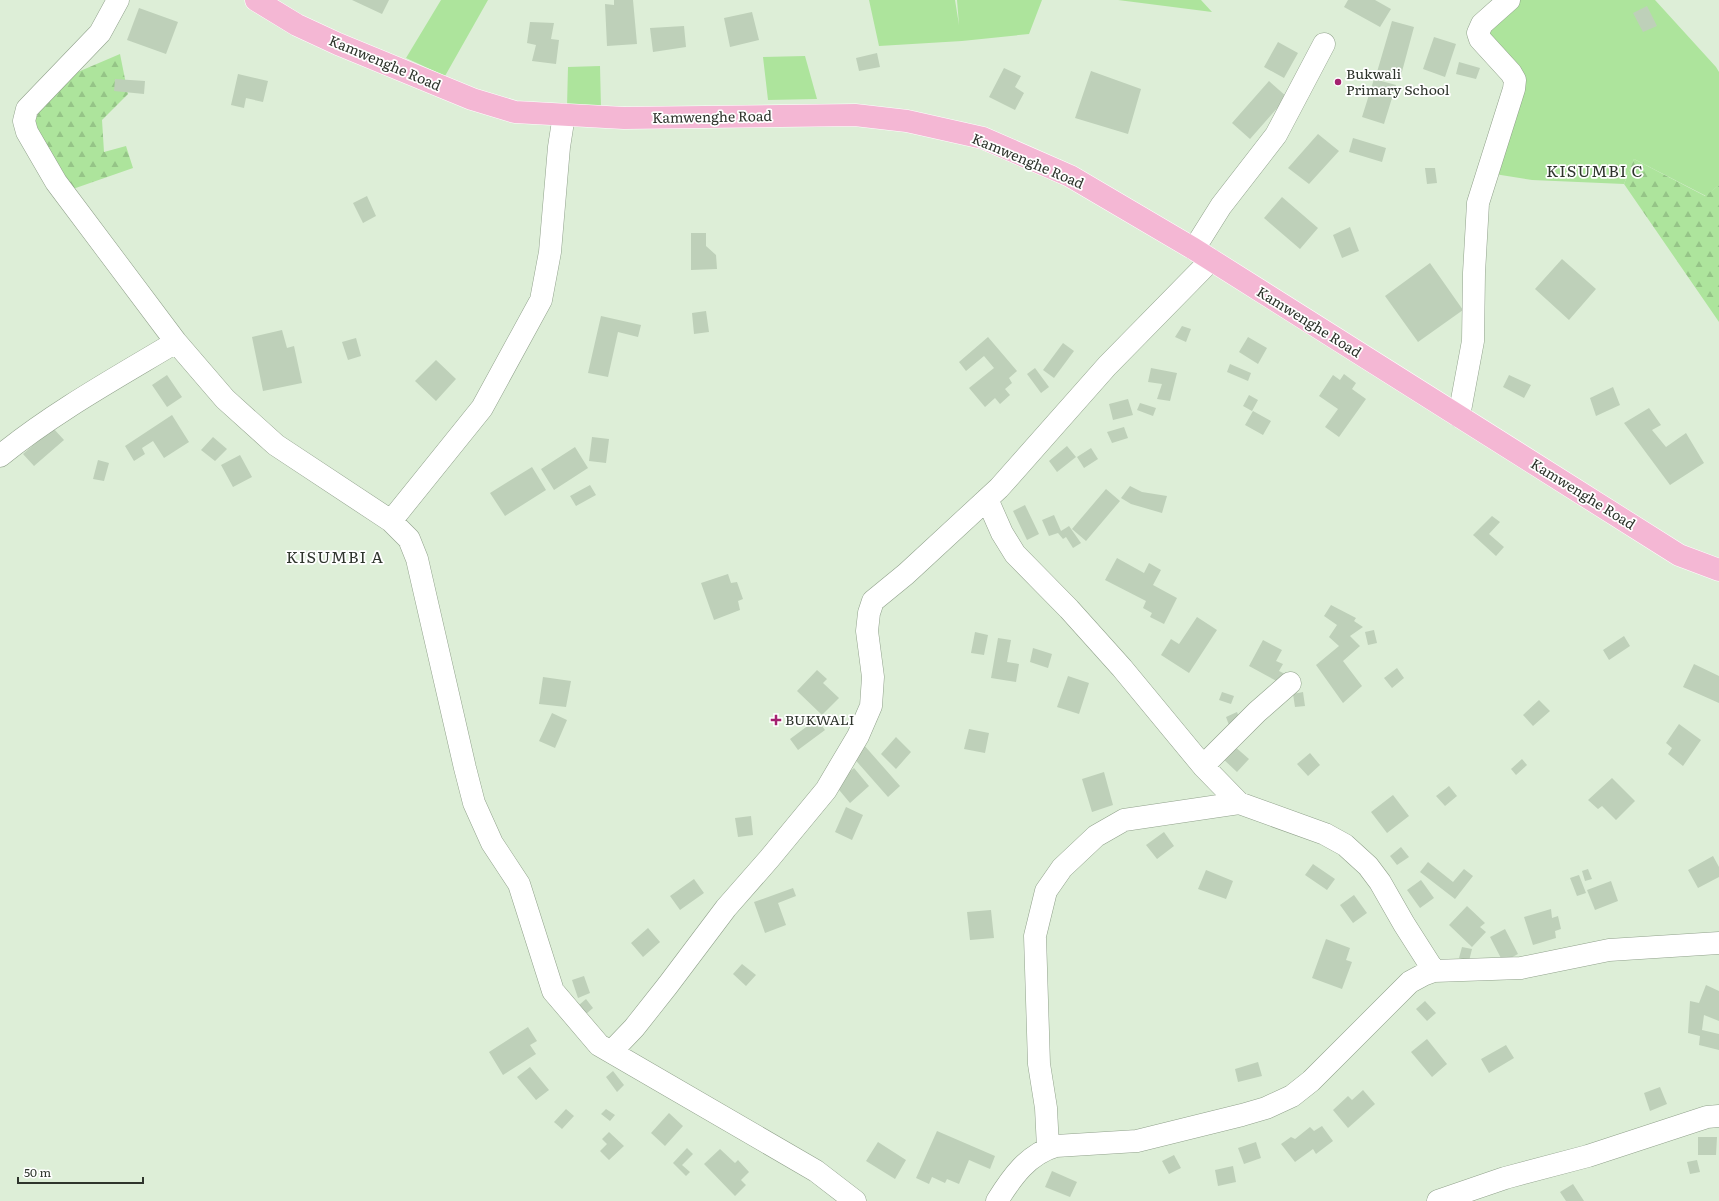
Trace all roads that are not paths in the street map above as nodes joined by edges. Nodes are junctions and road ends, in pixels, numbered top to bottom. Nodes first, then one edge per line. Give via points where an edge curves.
1 (118, 0) edge
2 (256, 0) edge
3 (1509, 0) edge
4 (1324, 44) dead end
5 (564, 115) junction
6 (1203, 255) junction
7 (176, 342) junction
8 (1459, 416) junction
9 (0, 456) edge
10 (987, 499) junction
11 (391, 521) junction
12 (1719, 570) edge
13 (1290, 683) dead end
14 (1203, 766) junction
15 (1239, 803) junction
16 (1719, 943) edge
17 (1434, 971) junction
18 (611, 1052) junction
19 (1719, 1116) edge
20 (1048, 1148) junction
21 (855, 1201) edge
22 (997, 1201) edge
23 (1438, 1201) edge

1 - 7 street via 100,33 27,109 24,121 27,132 56,182
2 - 5 main road, Kamwenghe Road via 297,25 338,44 472,99 514,112
3 - 8 street via 1482,24 1478,33 1480,40 1515,80 1502,132 1478,203 1473,341
4 - 6 street via 1276,135 1221,206
5 - 6 main road, Kamwenghe Road via 624,118 855,115 907,121 983,138 1070,176
5 - 11 street via 550,252 541,300 482,408
6 - 8 main road, Kamwenghe Road
6 - 10 street
7 - 9 street via 69,407
7 - 11 street via 226,399 276,445
8 - 12 main road, Kamwenghe Road via 1679,555
10 - 14 street via 1002,533 1015,554 1122,668
10 - 18 street via 873,601 868,631 873,677 871,706 858,736 826,790 726,908 634,1028
11 - 18 street via 409,539 417,559 474,802 492,843 519,884 553,991 599,1045
13 - 14 street
14 - 15 street
15 - 17 street via 1308,827 1345,845 1368,866 1380,882
15 - 20 street via 1124,820 1096,836 1062,868 1046,892 1035,936 1038,1064 1046,1108
16 - 17 street via 1609,950 1521,968
17 - 20 street via 1410,982 1310,1081 1292,1096 1273,1105 1137,1140
18 - 21 street via 816,1171
19 - 23 street via 1707,1117 1588,1156 1505,1178
20 - 22 street via 1028,1160 1011,1179

